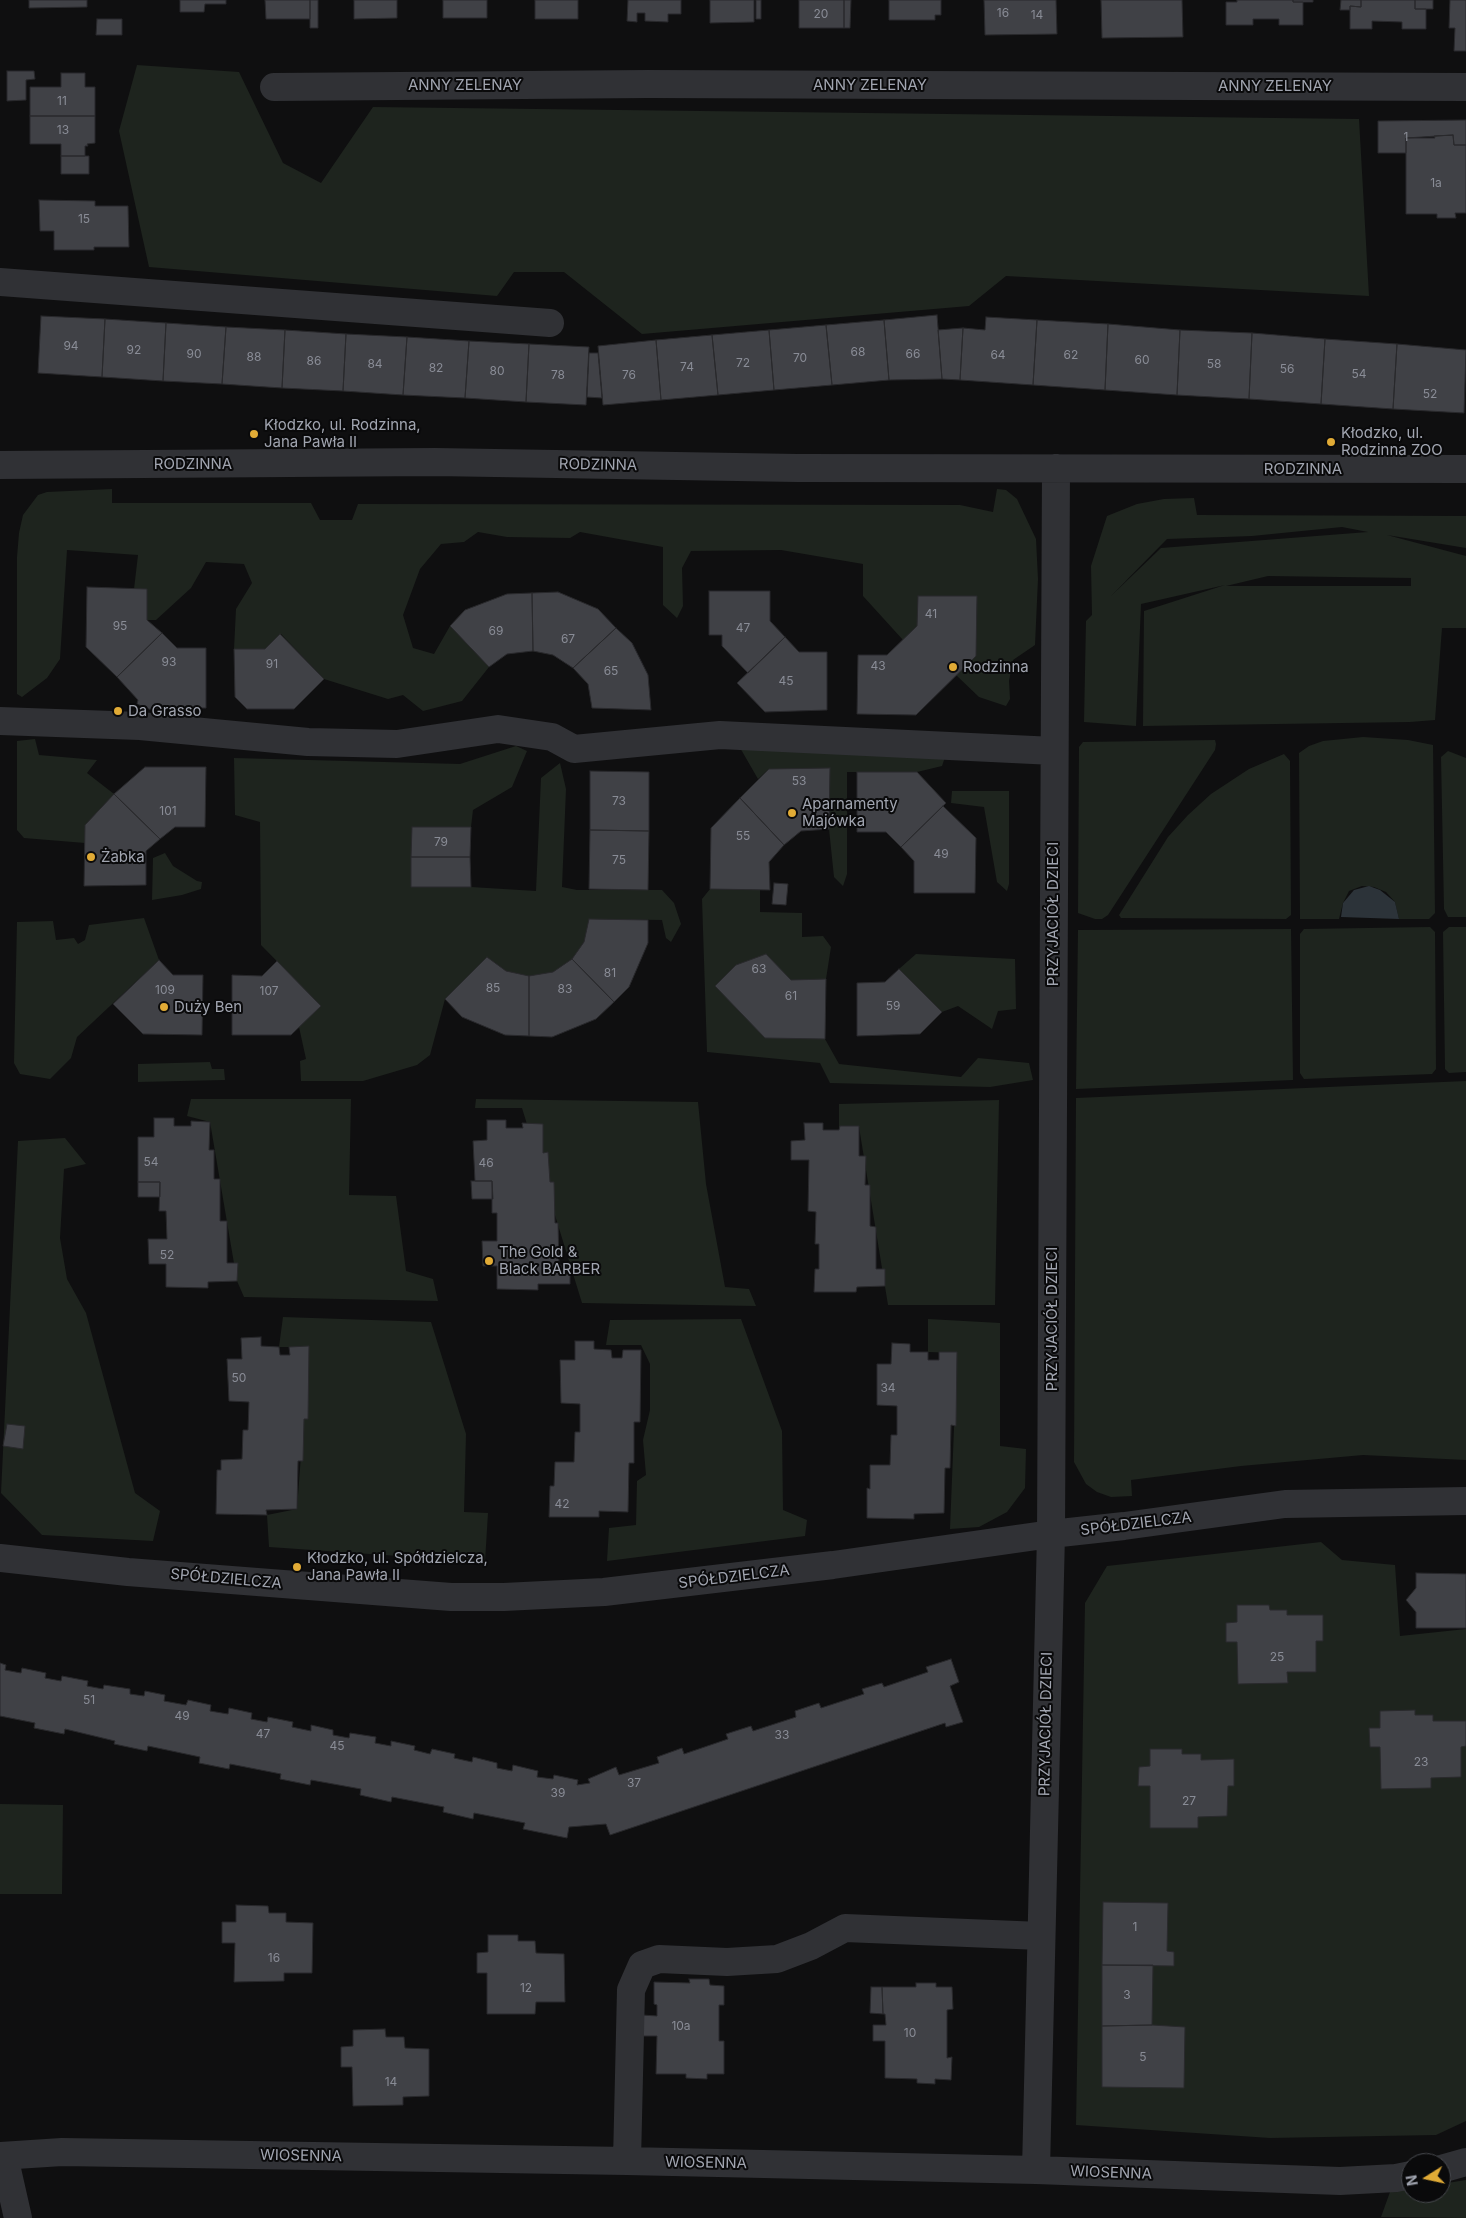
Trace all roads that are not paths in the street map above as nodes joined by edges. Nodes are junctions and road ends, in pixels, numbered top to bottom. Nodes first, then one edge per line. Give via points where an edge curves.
1 (274, 87) dead end
2 (1466, 87) edge
3 (0, 282) edge
4 (550, 323) dead end
5 (0, 465) edge
6 (1056, 468) junction
7 (1466, 470) edge
8 (0, 721) edge
9 (1054, 751) junction
10 (1466, 1501) edge
11 (1051, 1534) junction
12 (0, 1558) edge
13 (1041, 1936) junction
14 (2, 2156) edge
15 (627, 2161) junction
16 (1466, 2162) edge
17 (1451, 2166) edge
18 (1036, 2170) junction
19 (1401, 2177) edge
20 (18, 2218) edge

1 - 2 street, ANNY ZELENAY via 668,84
3 - 4 street
5 - 6 street, RODZINNA via 435,462 797,468
6 - 7 street, RODZINNA
6 - 9 street, PRZYJACIÓŁ DZIECI
8 - 9 street via 140,726 308,742 398,744 498,728 552,737 574,749 720,735
9 - 11 street, PRZYJACIÓŁ DZIECI
10 - 11 street, SPÓŁDZIELCZA via 1284,1504
11 - 12 street, SPÓŁDZIELCZA via 833,1566 604,1592 504,1597 451,1597 253,1582
11 - 13 street, PRZYJACIÓŁ DZIECI
13 - 15 street via 845,1928 778,1959 727,1962 659,1959 642,1965 630,1990
13 - 18 street, PRZYJACIÓŁ DZIECI
14 - 15 street, WIOSENNA via 62,2152
14 - 20 street
15 - 18 street, WIOSENNA
16 - 17 street
18 - 19 street, WIOSENNA via 1340,2180

